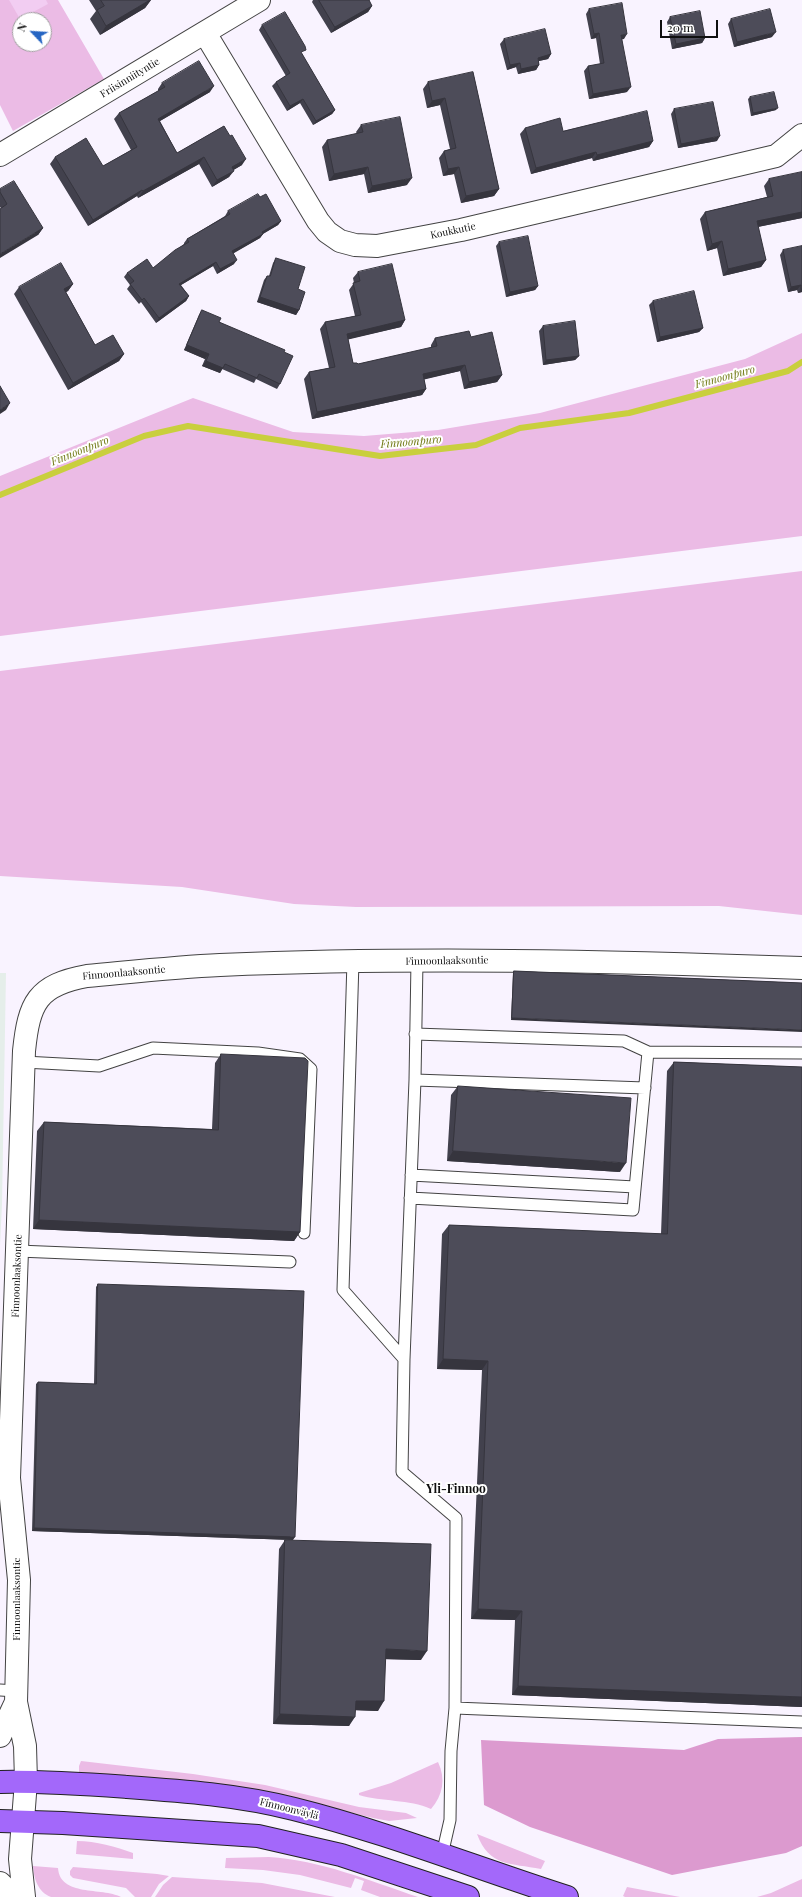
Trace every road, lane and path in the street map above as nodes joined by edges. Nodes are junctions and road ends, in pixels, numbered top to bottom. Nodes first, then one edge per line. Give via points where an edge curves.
1 (259, 0) edge
2 (205, 32) junction
3 (802, 135) edge
4 (0, 155) edge
5 (353, 961) junction
6 (417, 961) junction
7 (802, 968) edge
8 (415, 1034) junction
9 (648, 1052) junction
10 (802, 1053) edge
11 (24, 1062) junction
12 (415, 1080) junction
13 (644, 1088) junction
14 (411, 1175) junction
15 (635, 1187) junction
16 (410, 1198) junction
17 (304, 1233) dead end
18 (9, 1251) edge
19 (290, 1262) dead end
20 (404, 1359) junction
21 (6, 1384) edge
22 (11, 1694) edge
23 (456, 1708) junction
24 (802, 1722) edge
25 (0, 1736) edge
26 (26, 1781) junction
27 (0, 1782) edge
28 (0, 1821) edge
29 (23, 1822) junction
30 (442, 1855) junction
31 (0, 1883) edge
32 (14, 1897) edge
33 (24, 1897) edge
34 (468, 1897) edge
35 (567, 1897) edge

1 - 2 street, Friisinniityntie
2 - 3 street, Koukkutie via 318,221 327,232 340,241 355,245 377,246 461,230 776,156
2 - 4 street, Friisinniityntie
5 - 6 street, Finnoonlaaksontie
5 - 11 street, Finnoonlaaksontie via 218,965 71,979 54,985 34,1004 26,1032
5 - 20 lane via 343,1290
6 - 7 street, Finnoonlaaksontie via 619,962
6 - 8 lane
8 - 9 lane via 624,1041
8 - 12 lane
9 - 10 lane
9 - 13 lane
11 - 17 lane via 99,1066 154,1048 258,1053 300,1059 311,1069
11 - 18 street, Finnoonlaaksontie
12 - 13 lane
12 - 14 lane
13 - 15 lane
14 - 15 lane
14 - 16 lane
15 - 16 lane via 633,1210
16 - 20 lane
18 - 19 lane
18 - 21 street, Finnoonlaaksontie
20 - 23 lane via 402,1472 456,1518
21 - 22 street, Finnoonlaaksontie via 9,1478 19,1580
22 - 25 street, Finnoonlaaksontie
22 - 26 street, Finnoonlaaksontie via 25,1746
23 - 24 lane
23 - 30 lane via 451,1751 450,1820
26 - 27 main road, Finnoonväylä
26 - 29 street, Finnoonlaaksontie
26 - 30 main road, Finnoonväylä via 191,1791 245,1798 328,1818
28 - 29 main road
29 - 33 street, Finnoonlaaksontie via 20,1859
29 - 34 main road via 258,1836 341,1855
30 - 35 main road, Finnoonväylä
31 - 32 street

